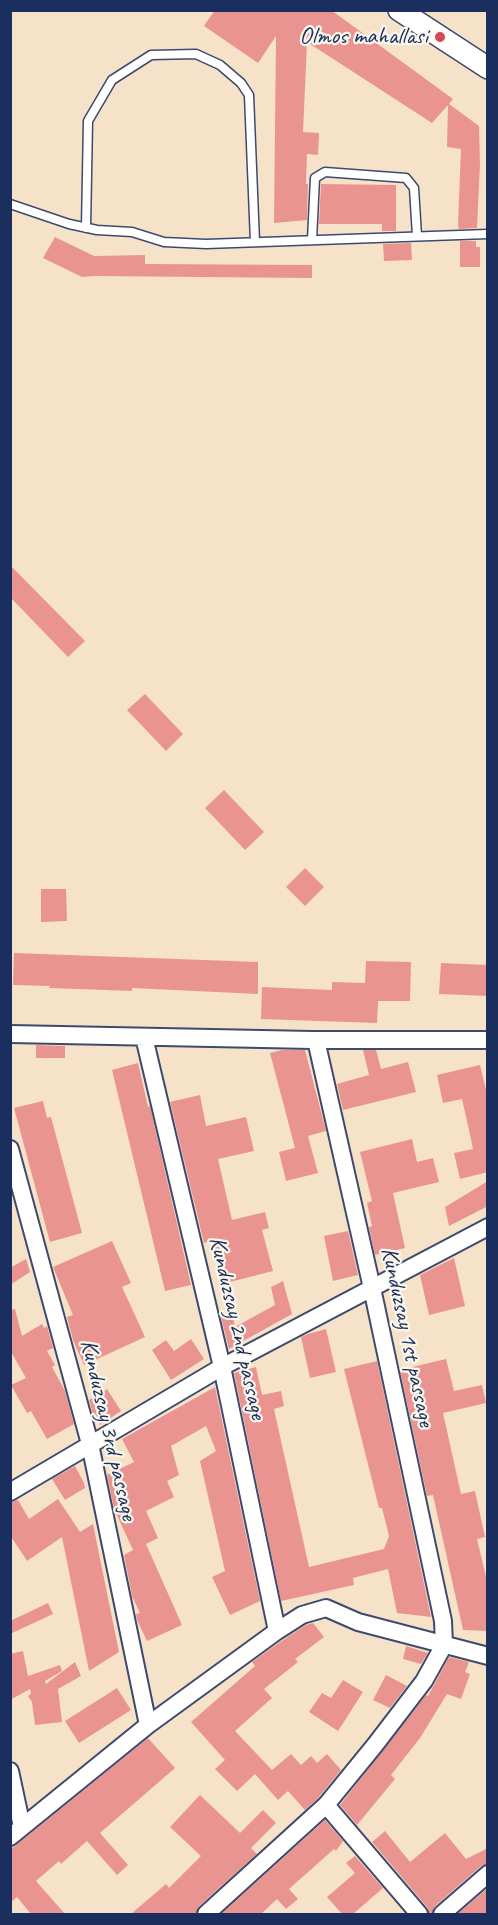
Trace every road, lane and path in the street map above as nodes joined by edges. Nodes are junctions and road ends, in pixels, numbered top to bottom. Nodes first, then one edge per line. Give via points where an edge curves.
1 (399, 10) edge
2 (488, 68) edge
3 (10, 204) edge
4 (86, 228) junction
5 (488, 234) edge
6 (417, 236) junction
7 (312, 240) junction
8 (255, 242) junction
9 (10, 1034) edge
10 (144, 1037) junction
11 (316, 1040) junction
12 (488, 1040) edge
13 (10, 1149) edge
14 (488, 1227) edge
15 (372, 1288) junction
16 (222, 1367) junction
17 (90, 1444) junction
18 (10, 1492) edge
19 (277, 1631) junction
20 (444, 1645) junction
21 (488, 1656) edge
22 (148, 1725) junction
23 (10, 1771) edge
24 (326, 1804) junction
25 (16, 1832) edge
26 (488, 1874) edge
27 (207, 1914) edge
28 (419, 1914) edge
29 (442, 1914) edge

1 - 2 street
3 - 4 lane
4 - 8 lane via 132,232 164,242
4 - 8 lane via 88,121 112,80 151,55 196,54 220,65 249,95
5 - 6 lane
6 - 7 lane
6 - 7 lane via 414,188 406,178 325,172 315,178
7 - 8 lane
9 - 10 street
10 - 11 street
10 - 16 street, Kunduzsay 2nd passage
11 - 12 street
11 - 15 street, Kunduzsay 1st passage
13 - 17 street, Kunduzsay 3rd passage
14 - 15 street
15 - 16 street
15 - 20 street, Kunduzsay 1st passage via 444,1621
16 - 17 street
16 - 19 street, Kunduzsay 2nd passage
17 - 18 street
17 - 22 street, Kunduzsay 3rd passage
19 - 20 street via 302,1615 326,1608 358,1622
19 - 22 street
20 - 21 street
20 - 24 street via 424,1681
22 - 25 street
23 - 25 street
24 - 27 street
24 - 28 street
26 - 29 street

